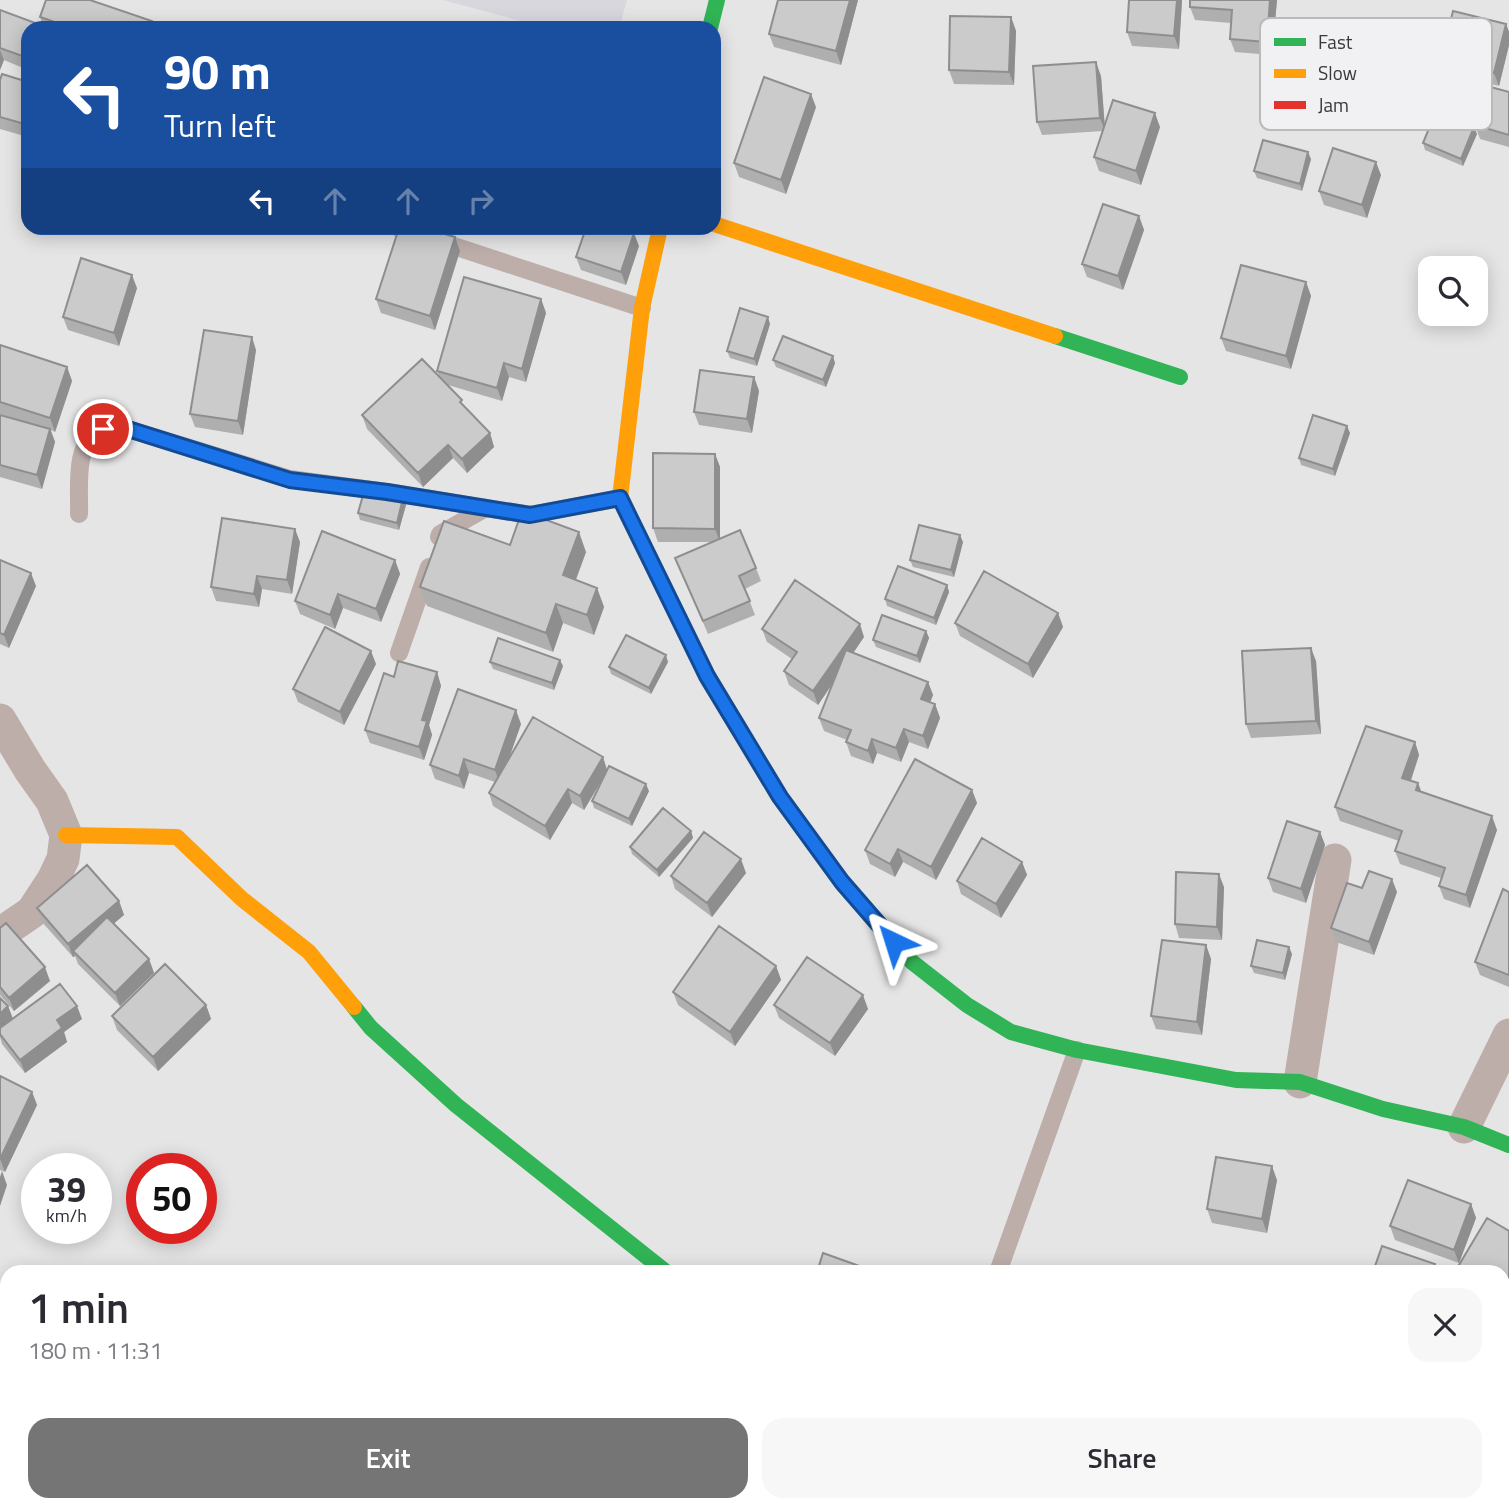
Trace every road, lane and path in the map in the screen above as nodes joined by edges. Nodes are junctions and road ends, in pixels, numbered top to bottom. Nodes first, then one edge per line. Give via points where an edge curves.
1 (717, 0) edge
2 (712, 21) edge
3 (721, 226) edge
4 (420, 235) edge
5 (658, 235) edge
6 (642, 308) junction
7 (1180, 377) dead end
8 (620, 498) junction
9 (486, 508) junction
10 (79, 514) dead end
11 (400, 653) dead end
12 (0, 720) edge
13 (65, 835) junction
14 (1335, 860) dead end
15 (0, 933) edge
16 (1509, 1035) edge
17 (1077, 1050) junction
18 (1300, 1082) junction
19 (1464, 1127) junction
20 (1509, 1145) edge
21 (657, 1265) edge
22 (1000, 1265) edge

1 - 2 main road
3 - 7 main road
4 - 6 lane
5 - 6 main road
6 - 8 main road
8 - 9 lane via 530,515
8 - 17 main road via 707,676 780,797 842,882 912,962 967,1005 1010,1032
9 - 10 lane via 290,480 128,429 103,429 88,440 81,455
9 - 11 lane via 440,534
12 - 13 street via 52,801
13 - 15 street via 63,859 32,912
13 - 21 main road via 177,837 242,899 310,952 371,1028 456,1105
14 - 18 street
16 - 19 street
17 - 18 main road via 1236,1080
17 - 22 lane
18 - 19 main road via 1383,1109
19 - 20 main road

